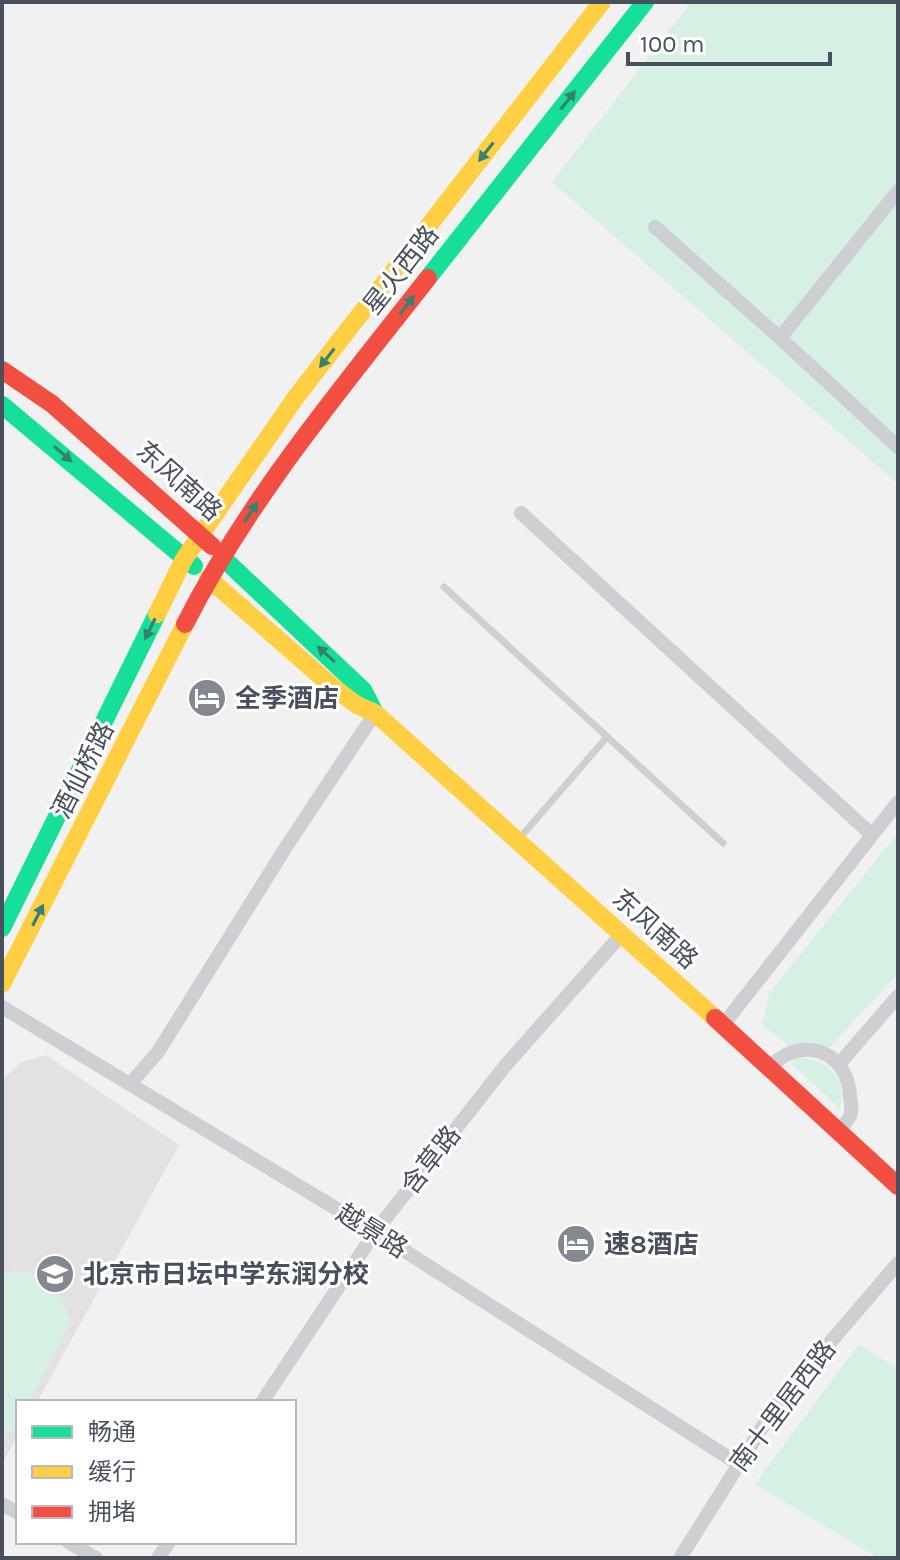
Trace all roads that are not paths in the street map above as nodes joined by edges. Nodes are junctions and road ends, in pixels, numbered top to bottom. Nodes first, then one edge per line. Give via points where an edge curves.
1 (602, 2) edge
2 (645, 2) edge
3 (898, 191) edge
4 (655, 227) dead end
5 (780, 338) junction
6 (2, 370) edge
7 (2, 405) edge
8 (898, 447) edge
9 (521, 513) dead end
10 (202, 535) junction
11 (222, 557) junction
12 (184, 559) junction
13 (208, 578) junction
14 (444, 587) dead end
15 (375, 713) junction
16 (606, 738) junction
17 (898, 802) edge
18 (872, 835) junction
19 (517, 840) junction
20 (723, 843) dead end
21 (2, 928) edge
22 (622, 934) junction
23 (2, 984) edge
24 (898, 996) edge
25 (2, 1007) edge
26 (723, 1025) junction
27 (840, 1063) junction
28 (768, 1067) junction
29 (130, 1084) junction
30 (838, 1131) junction
31 (898, 1186) edge
32 (375, 1232) junction
33 (898, 1263) edge
34 (263, 1400) edge
35 (737, 1463) junction
36 (72, 1544) edge
37 (96, 1558) edge
38 (680, 1558) edge

1 -> 10 main road, 星火西路 via 296,397
11 -> 2 main road, 星火西路 via 323,412
3 - 5 street
4 - 5 street
5 - 8 street
6 - 10 main road, 东风南路 via 52,404
7 -> 12 main road, 东风南路
9 - 18 street
10 - 11 main road, 东风南路
10 - 12 main road, 星火西路
11 - 13 main road, 星火西路
15 -> 11 main road, 东风南路 via 363,690
12 - 13 main road, 东风南路
12 -> 21 main road, 酒仙桥路
13 - 15 main road, 东风南路 via 334,688
23 -> 13 main road, 酒仙桥路
14 - 16 lane
15 - 19 main road, 东风南路
15 - 29 street via 158,1052
16 - 19 lane
16 - 20 lane
17 - 18 street
18 - 26 street
19 - 22 main road, 东风南路
22 - 26 main road, 东风南路
22 - 32 street, 含草路 via 505,1066
24 - 27 street
25 - 29 street, 越景路
26 - 28 main road, 东风南路
27 - 28 street via 805,1051 790,1053
27 - 30 street via 848,1077 851,1103 850,1115
28 - 30 main road, 东风南路
29 - 32 street, 越景路
30 - 31 main road, 东风南路
32 - 34 street, 含草路
32 - 35 street, 越景路
33 - 35 street, 南十里居西路 via 775,1407
35 - 38 street, 南十里居西路
36 - 37 street

